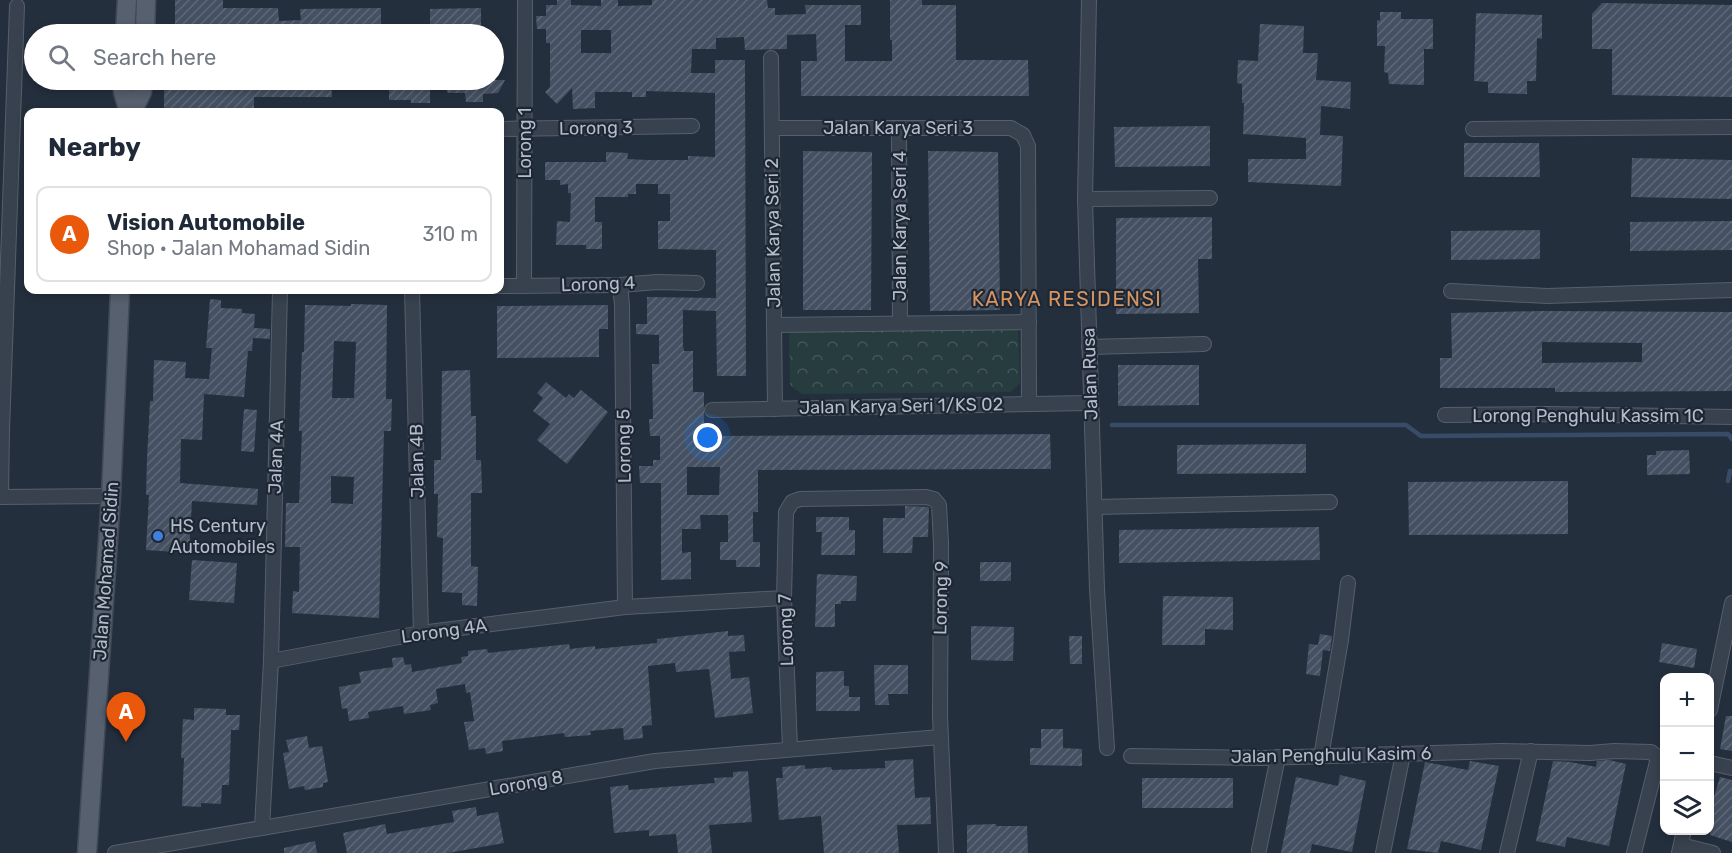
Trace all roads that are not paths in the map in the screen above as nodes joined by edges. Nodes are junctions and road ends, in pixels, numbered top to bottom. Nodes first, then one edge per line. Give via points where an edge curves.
1 (115, 0) edge
2 (127, 0) edge
3 (146, 0) edge
4 (525, 0) edge
5 (1089, 0) edge
6 (17, 6) dead end
7 (125, 24) edge
8 (125, 24) edge
9 (145, 24) edge
10 (771, 58) dead end
11 (123, 90) edge
12 (142, 90) edge
13 (129, 108) edge
14 (132, 108) edge
15 (692, 126) dead end
16 (1732, 127) edge
17 (772, 128) junction
18 (504, 129) edge
19 (525, 129) junction
20 (899, 129) junction
21 (1473, 129) dead end
22 (6, 164) edge
23 (1210, 198) dead end
24 (1085, 199) junction
25 (4, 233) edge
26 (697, 283) dead end
27 (620, 285) junction
28 (504, 286) edge
29 (524, 286) junction
30 (1732, 290) edge
31 (1451, 291) dead end
32 (120, 294) edge
33 (280, 294) edge
34 (412, 294) edge
35 (1029, 322) junction
36 (900, 323) junction
37 (774, 325) junction
38 (1204, 344) dead end
39 (1089, 346) junction
40 (2, 362) edge
41 (1090, 403) junction
42 (1029, 404) junction
43 (775, 409) junction
44 (712, 410) dead end
45 (1445, 415) dead end
46 (1732, 417) edge
47 (111, 496) junction
48 (1, 497) edge
49 (1330, 502) dead end
50 (1095, 507) junction
51 (786, 512) joint
52 (1348, 583) dead end
53 (784, 598) junction
54 (1732, 603) edge
55 (625, 607) junction
56 (421, 633) junction
57 (1727, 648) edge
58 (271, 661) junction
59 (1714, 695) edge
60 (940, 737) junction
61 (790, 748) junction
62 (1107, 748) dead end
63 (1531, 751) junction
64 (1403, 754) junction
65 (1131, 756) dead end
66 (1321, 757) junction
67 (1278, 758) junction
68 (1714, 764) edge
69 (1732, 768) edge
70 (262, 828) junction
71 (1680, 849) edge
72 (1259, 850) dead end
73 (87, 853) edge
74 (115, 853) edge
75 (946, 853) edge
76 (1383, 853) edge
77 (1507, 853) edge
78 (1634, 853) edge
79 (1713, 853) edge

1 - 7 main road
2 - 8 main road
3 - 9 main road
4 - 19 street, Lorong 1
5 - 24 street, Jalan Rusa
6 - 22 street
10 - 17 street, Jalan Karya Seri 2
11 - 13 main road
12 - 14 main road
15 - 19 street, Lorong 3
16 - 21 street
17 - 20 street, Jalan Karya Seri 3
17 - 37 street, Jalan Karya Seri 2
18 - 19 street, Lorong 3
19 - 29 street, Lorong 1
20 - 35 street, Jalan Karya Seri 3 via 1011,128 1023,135 1028,146
20 - 36 street, Jalan Karya Seri 4
22 - 25 street
23 - 24 street
24 - 39 street, Jalan Rusa
25 - 40 street
26 - 27 street, Lorong 4
27 - 29 street, Lorong 4
27 - 55 street, Lorong 5
28 - 29 street, Lorong 4
30 - 31 street via 1547,296
32 - 47 main road, Jalan Mohamad Sidin
33 - 58 street, Jalan 4A
34 - 56 street, Jalan 4B
35 - 36 street
35 - 42 street
36 - 37 street
37 - 43 street, Jalan Karya Seri 2
38 - 39 street
39 - 41 street, Jalan Rusa
40 - 48 street
41 - 42 street, Jalan Karya Seri 1/KS 02
41 - 50 street, Jalan Rusa
42 - 43 street, Jalan Karya Seri 1/KS 02
43 - 44 street, Jalan Karya Seri 1/KS 02
45 - 46 street, Lorong Penghulu Kassim 1C
47 - 48 street
47 - 73 main road, Jalan Mohamad Sidin
49 - 50 street
50 - 62 street, Jalan Rusa
51 - 53 street, Lorong 7
51 - 60 street, Lorong 9 via 792,502 800,499 926,497 939,505
52 - 66 street
53 - 55 street, Lorong 4A
53 - 61 street, Lorong 7
54 - 57 street
55 - 56 street, Lorong 4A
56 - 58 street, Lorong 4A
57 - 59 street
58 - 70 street
60 - 61 street, Lorong 8
60 - 75 street, Lorong 9
61 - 70 street, Lorong 8 via 654,761
63 - 64 street, Jalan Penghulu Kasim 6
63 - 77 street
63 - 78 street, Jalan Penghulu Kasim 6 via 1652,752 1657,762
64 - 66 street, Jalan Penghulu Kasim 6
64 - 76 street
65 - 67 street, Jalan Penghulu Kasim 6
66 - 67 street, Jalan Penghulu Kasim 6
67 - 72 street
68 - 69 street
70 - 74 street, Lorong 8
71 - 79 street

